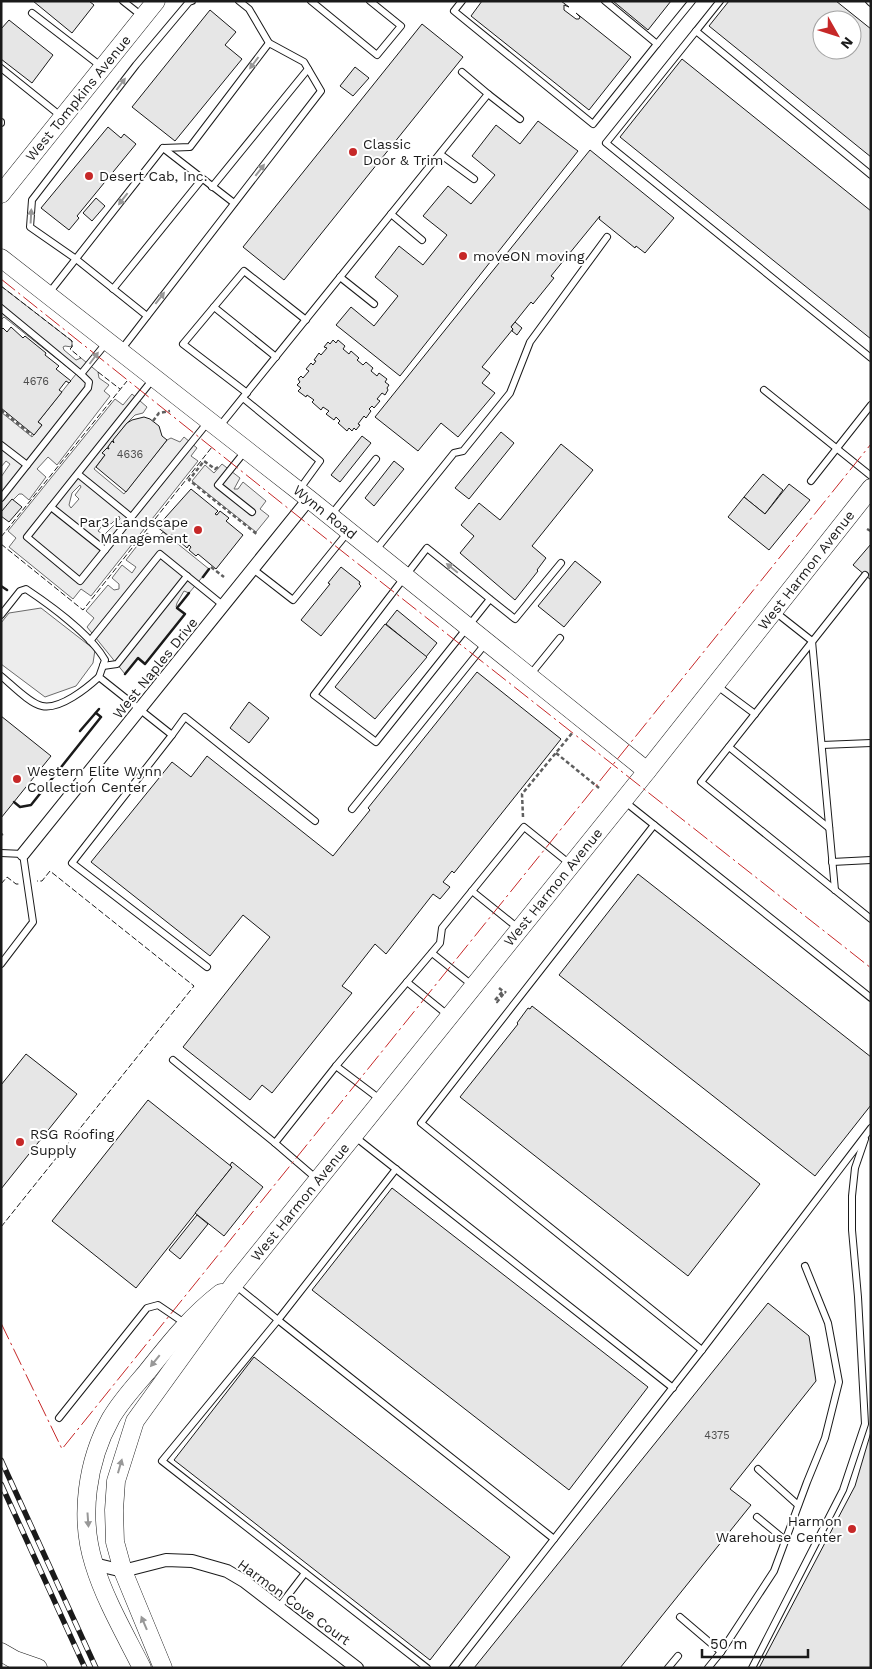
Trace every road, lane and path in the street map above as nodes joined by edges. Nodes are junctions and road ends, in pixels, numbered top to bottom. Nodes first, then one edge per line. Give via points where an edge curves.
1 (123, 1) edge
2 (156, 1) edge
3 (192, 1) edge
4 (239, 1) edge
5 (311, 1) edge
6 (370, 1) edge
7 (462, 1) edge
8 (605, 1) edge
9 (692, 1) edge
10 (720, 1) edge
11 (32, 13) dead end
12 (143, 17) junction
13 (696, 31) junction
14 (269, 43) junction
15 (657, 44) junction
16 (1, 68) edge
17 (103, 68) junction
18 (308, 69) junction
19 (462, 72) dead end
20 (488, 94) junction
21 (63, 118) junction
22 (520, 120) dead end
23 (162, 148) junction
24 (440, 154) junction
25 (871, 175) edge
26 (202, 179) junction
27 (474, 179) dead end
28 (212, 187) junction
29 (1, 194) edge
30 (234, 203) junction
31 (391, 214) junction
32 (607, 237) dead end
33 (422, 240) dead end
34 (1, 258) edge
35 (76, 259) junction
36 (340, 277) junction
37 (113, 289) junction
38 (48, 294) junction
39 (374, 304) dead end
40 (214, 307) junction
41 (1, 308) edge
42 (147, 316) junction
43 (306, 320) junction
44 (114, 346) junction
45 (276, 357) junction
46 (871, 358) edge
47 (81, 374) junction
48 (154, 378) junction
49 (764, 390) dead end
50 (245, 396) junction
51 (871, 405) edge
52 (1, 410) edge
53 (170, 411) dead end
54 (153, 421) dead end
55 (214, 424) junction
56 (32, 435) dead end
57 (1, 446) edge
58 (837, 448) junction
59 (246, 450) junction
60 (376, 459) dead end
61 (27, 466) junction
62 (78, 474) junction
63 (871, 476) edge
64 (811, 481) dead end
65 (871, 488) edge
66 (304, 495) junction
67 (1, 498) edge
68 (51, 507) junction
69 (252, 512) dead end
70 (330, 516) junction
71 (131, 517) junction
72 (867, 529) dead end
73 (871, 531) edge
74 (349, 532) junction
75 (105, 550) junction
76 (374, 552) junction
77 (561, 563) dead end
78 (211, 567) dead end
79 (253, 569) junction
80 (865, 575) dead end
81 (187, 576) junction
82 (404, 576) junction
83 (224, 577) dead end
84 (490, 599) junction
85 (224, 606) junction
86 (773, 611) junction
87 (1, 615) edge
88 (468, 628) junction
89 (560, 638) dead end
90 (90, 641) junction
91 (812, 641) junction
92 (487, 642) junction
93 (103, 666) junction
94 (1, 676) edge
95 (530, 676) junction
96 (99, 677) junction
97 (715, 684) junction
98 (140, 710) junction
99 (755, 714) junction
100 (573, 732) dead end
101 (172, 735) junction
102 (871, 743) edge
103 (822, 745) junction
104 (729, 747) junction
105 (556, 753) junction
106 (647, 770) junction
107 (600, 788) dead end
108 (622, 800) junction
109 (352, 809) dead end
110 (315, 822) dead end
111 (654, 826) junction
112 (524, 827) junction
113 (829, 828) junction
114 (1, 853) edge
115 (23, 854) junction
116 (871, 860) edge
117 (832, 862) junction
118 (571, 865) junction
119 (835, 890) junction
120 (472, 891) junction
121 (871, 919) edge
122 (520, 929) junction
123 (432, 953) junction
124 (1, 964) edge
125 (207, 967) dead end
126 (407, 982) junction
127 (473, 986) junction
128 (499, 988) dead end
129 (506, 993) dead end
130 (871, 998) edge
131 (449, 1016) junction
132 (173, 1060) dead end
133 (336, 1066) junction
134 (381, 1100) junction
135 (869, 1130) edge
136 (353, 1135) junction
137 (275, 1142) junction
138 (396, 1169) junction
139 (318, 1180) junction
140 (805, 1266) dead end
141 (234, 1284) junction
142 (278, 1320) junction
143 (193, 1329) junction
144 (702, 1350) junction
145 (673, 1388) junction
146 (59, 1418) dead end
147 (758, 1469) dead end
148 (798, 1505) junction
149 (757, 1517) dead end
150 (554, 1539) junction
151 (786, 1540) junction
152 (94, 1564) junction
153 (122, 1571) junction
154 (306, 1573) junction
155 (278, 1607) junction
156 (680, 1617) dead end
157 (1, 1652) edge
158 (721, 1652) junction
159 (678, 1656) dead end
160 (38, 1668) edge
161 (142, 1668) edge
162 (163, 1668) edge
163 (357, 1668) edge
164 (427, 1668) edge
165 (453, 1668) edge
166 (668, 1668) edge
167 (708, 1668) edge
168 (752, 1668) edge

1 - 12 lane
2 - 12 main road, West Tompkins Avenue
35 -> 3 lane via 30,227 32,200 136,65
4 - 14 lane via 249,9
5 - 6 lane via 377,55 401,26
7 - 15 lane via 454,11 593,124
8 - 15 lane
9 - 15 lane
10 - 13 lane
11 - 17 lane
12 - 17 main road, West Tompkins Avenue
13 - 25 lane
13 - 46 lane via 606,143
14 - 18 lane via 304,62
14 -> 23 lane via 190,146
16 - 21 lane
17 - 21 main road, West Tompkins Avenue
18 - 28 lane
30 -> 18 lane via 321,91
19 - 20 lane
20 - 22 lane
20 - 24 lane
21 - 29 main road, West Tompkins Avenue
23 - 26 lane
23 -> 35 lane
24 - 27 lane
24 - 31 lane
26 - 28 lane
26 - 37 lane
28 - 30 lane
42 -> 30 lane
31 - 33 lane
31 - 36 lane
32 - 76 lane via 530,342 510,393 463,451 454,453
34 - 38 main road, Wynn Road
35 - 37 lane
35 - 38 lane
36 - 39 lane
36 - 43 lane
37 - 42 lane
38 - 44 main road, Wynn Road
40 - 43 lane via 244,271
40 - 45 lane
40 - 50 lane via 183,344
41 - 47 lane
42 - 44 lane
43 - 45 lane
47 -> 44 lane
44 - 48 main road, Wynn Road
45 - 50 lane
47 - 61 lane via 89,382 88,388
48 - 55 main road, Wynn Road
48 - 62 lane
49 - 58 lane
50 - 55 lane
50 - 66 lane via 320,461
51 - 58 lane
52 - 56 path
53 - 54 path via 160,413
55 - 59 main road, Wynn Road
55 - 71 lane
57 - 61 lane
58 - 63 lane
58 - 64 lane
59 - 66 main road, Wynn Road
59 - 69 lane via 218,485
60 - 70 lane
61 - 67 lane
62 - 68 lane
62 - 71 lane
65 - 86 main road, West Harmon Avenue
66 - 70 main road, Wynn Road
66 - 79 street, West Naples Drive
68 - 75 lane
68 - 75 lane via 27,537 80,580
70 - 74 main road, Wynn Road
71 - 75 lane
72 - 73 path
74 - 76 main road, Wynn Road
74 - 79 lane via 293,600
76 - 82 main road, Wynn Road
77 - 84 lane via 515,619
78 - 83 path
79 - 85 street, West Naples Drive
80 - 91 lane
81 - 85 lane
81 - 90 lane via 160,554
81 - 93 lane via 117,664
84 -> 82 lane via 427,548
82 - 88 main road, Wynn Road
82 - 88 lane via 314,695 376,742
84 - 88 lane
85 - 98 street, West Naples Drive
86 - 91 lane
86 - 97 main road, West Harmon Avenue
87 - 90 lane via 20,591 26,589
88 - 92 main road, Wynn Road
89 - 95 lane
90 - 93 lane via 105,660
91 - 99 lane
91 - 103 lane
92 - 95 main road, Wynn Road
92 - 109 lane
93 - 96 lane
94 - 96 lane via 42,706 59,704 80,693
95 - 106 main road, Wynn Road
96 - 98 lane
97 - 99 lane
97 - 106 main road, West Harmon Avenue
98 - 101 lane
98 - 115 street, West Naples Drive
99 - 104 lane
100 - 105 path
101 - 110 lane via 185,717
101 - 125 lane via 72,863
102 - 103 lane
103 - 113 lane
104 - 113 lane
104 - 119 lane via 701,782
105 - 107 path
105 - 112 path via 522,794
106 - 108 main road, West Harmon Avenue
108 - 111 lane
108 - 118 main road, West Harmon Avenue
111 - 130 lane
111 - 144 lane via 421,1123
112 - 118 lane
112 - 120 lane
113 - 117 lane
114 - 115 lane
115 - 124 lane via 33,922
116 - 117 lane
117 - 119 lane
118 - 122 main road, West Harmon Avenue
119 - 121 lane
120 - 122 lane
120 - 123 lane via 442,928 440,944
122 - 127 main road, West Harmon Avenue
123 - 126 lane
123 - 127 lane
126 - 131 lane
126 - 133 lane
127 - 131 main road, West Harmon Avenue
128 - 129 path via 503,991 495,1000 497,1002
131 - 134 main road, West Harmon Avenue
132 - 137 lane
133 - 134 lane
133 - 137 lane
134 - 136 main road, West Harmon Avenue
135 - 144 lane
135 - 168 lane via 855,1168 852,1196 865,1424 843,1490
136 - 138 lane
136 - 139 main road, West Harmon Avenue
137 - 139 lane
138 - 142 lane
138 - 145 lane
139 - 141 main road, West Harmon Avenue
140 - 148 lane via 828,1324 839,1382 825,1438
141 - 142 lane
141 - 143 main road, West Harmon Avenue via 201,1308
142 - 150 lane
142 - 154 lane via 162,1461
143 - 146 lane via 158,1305 147,1308
143 -> 152 main road, West Harmon Avenue via 122,1402 99,1443 91,1468 87,1511
153 -> 143 main road, West Harmon Avenue via 115,1542 114,1510 116,1481 128,1438 135,1421
144 - 145 lane
145 - 150 lane
147 - 148 lane
148 - 151 lane
149 - 151 lane
150 - 165 lane
151 - 158 lane via 774,1571
152 - 153 street, Harmon Cove Court
152 - 161 main road, West Harmon Avenue
153 - 155 street, Harmon Cove Court via 166,1560 192,1561 227,1571
162 -> 153 main road, West Harmon Avenue
154 - 155 lane
154 - 164 lane
155 - 163 street, Harmon Cove Court
156 - 158 lane
157 - 160 main road
158 - 167 lane
159 - 166 lane

